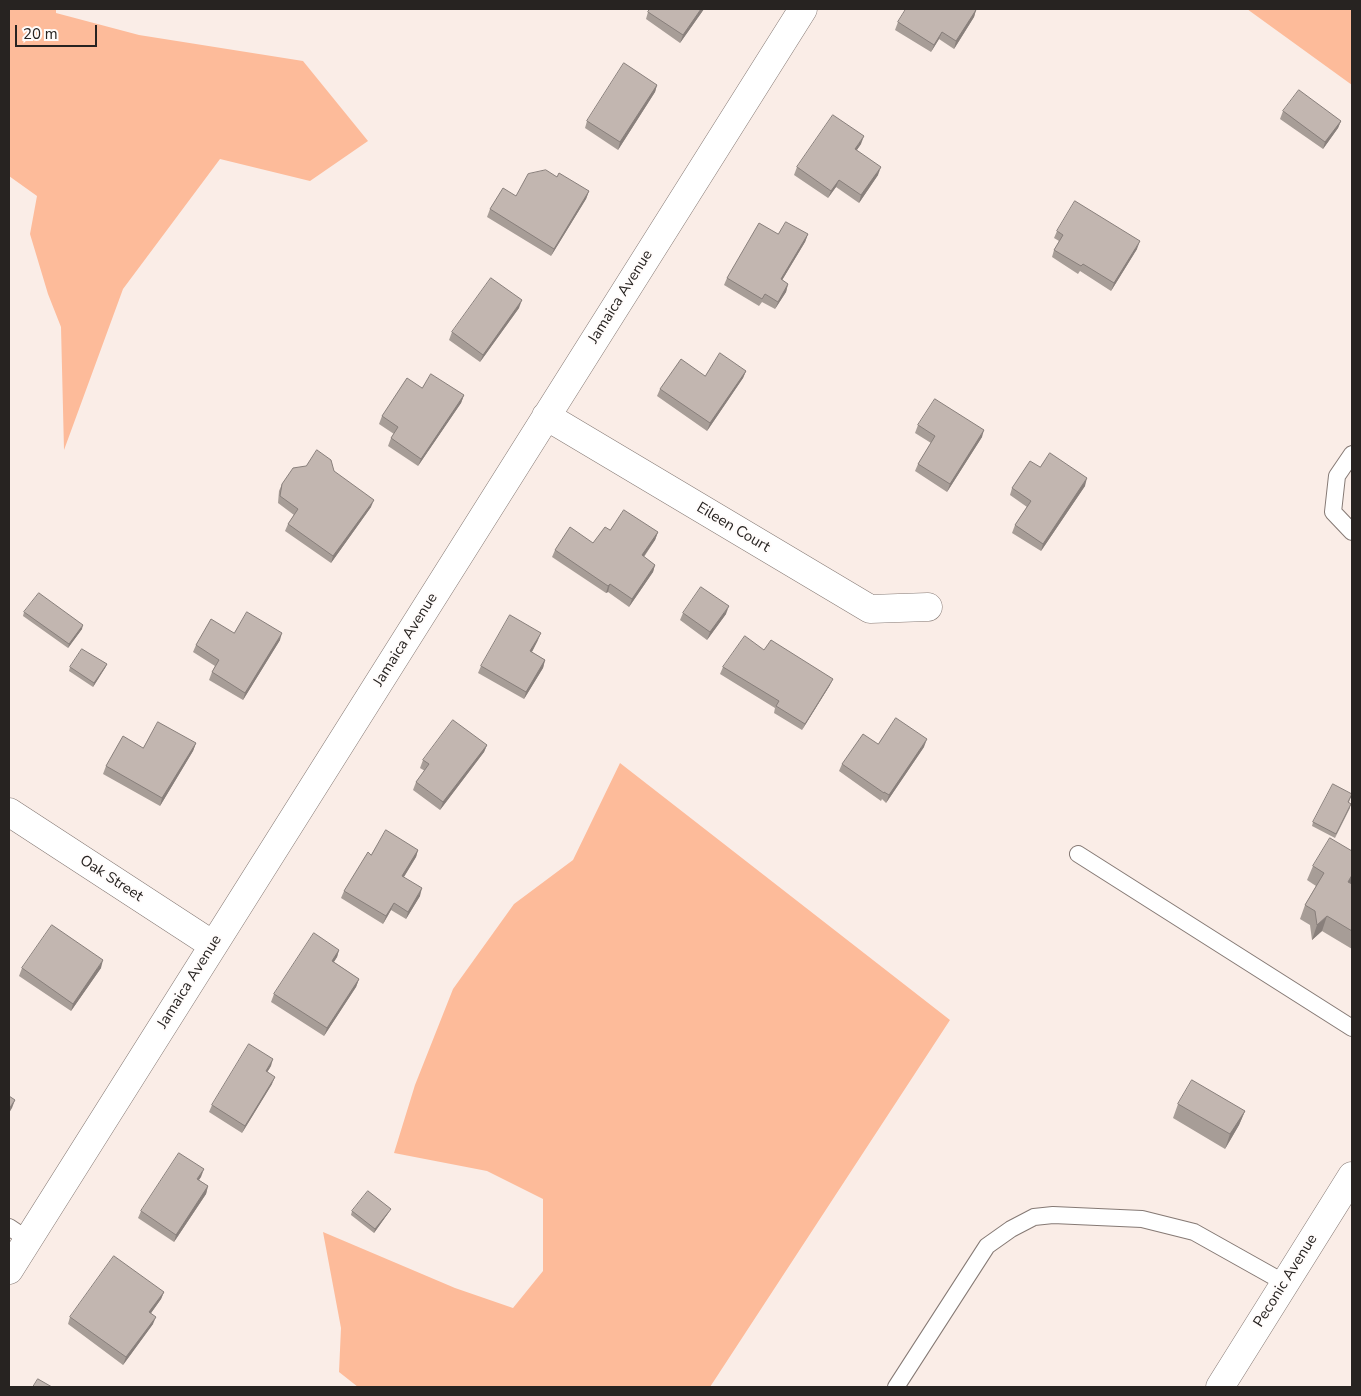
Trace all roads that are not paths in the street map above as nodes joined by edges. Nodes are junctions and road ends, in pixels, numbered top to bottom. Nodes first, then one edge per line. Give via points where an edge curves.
1 (803, 9) edge
2 (546, 416) junction
3 (1352, 454) edge
4 (1352, 532) edge
5 (928, 607) dead end
6 (9, 812) edge
7 (1078, 854) dead end
8 (213, 945) junction
9 (1352, 1028) edge
10 (1352, 1176) edge
11 (14, 1240) edge
12 (9, 1270) edge
13 (1285, 1282) junction
14 (896, 1387) edge
15 (1220, 1387) edge

1 - 2 street, Jamaica Avenue
2 - 5 street, Eileen Court via 870,609
2 - 8 street, Jamaica Avenue
3 - 4 lane via 1337,476 1333,512
6 - 8 street, Oak Street
7 - 9 lane
8 - 11 street, Jamaica Avenue
10 - 13 street, Peconic Avenue
11 - 12 street, Jamaica Avenue
13 - 14 lane via 1194,1232 1142,1219 1053,1214 1034,1217 987,1246
13 - 15 street, Peconic Avenue

